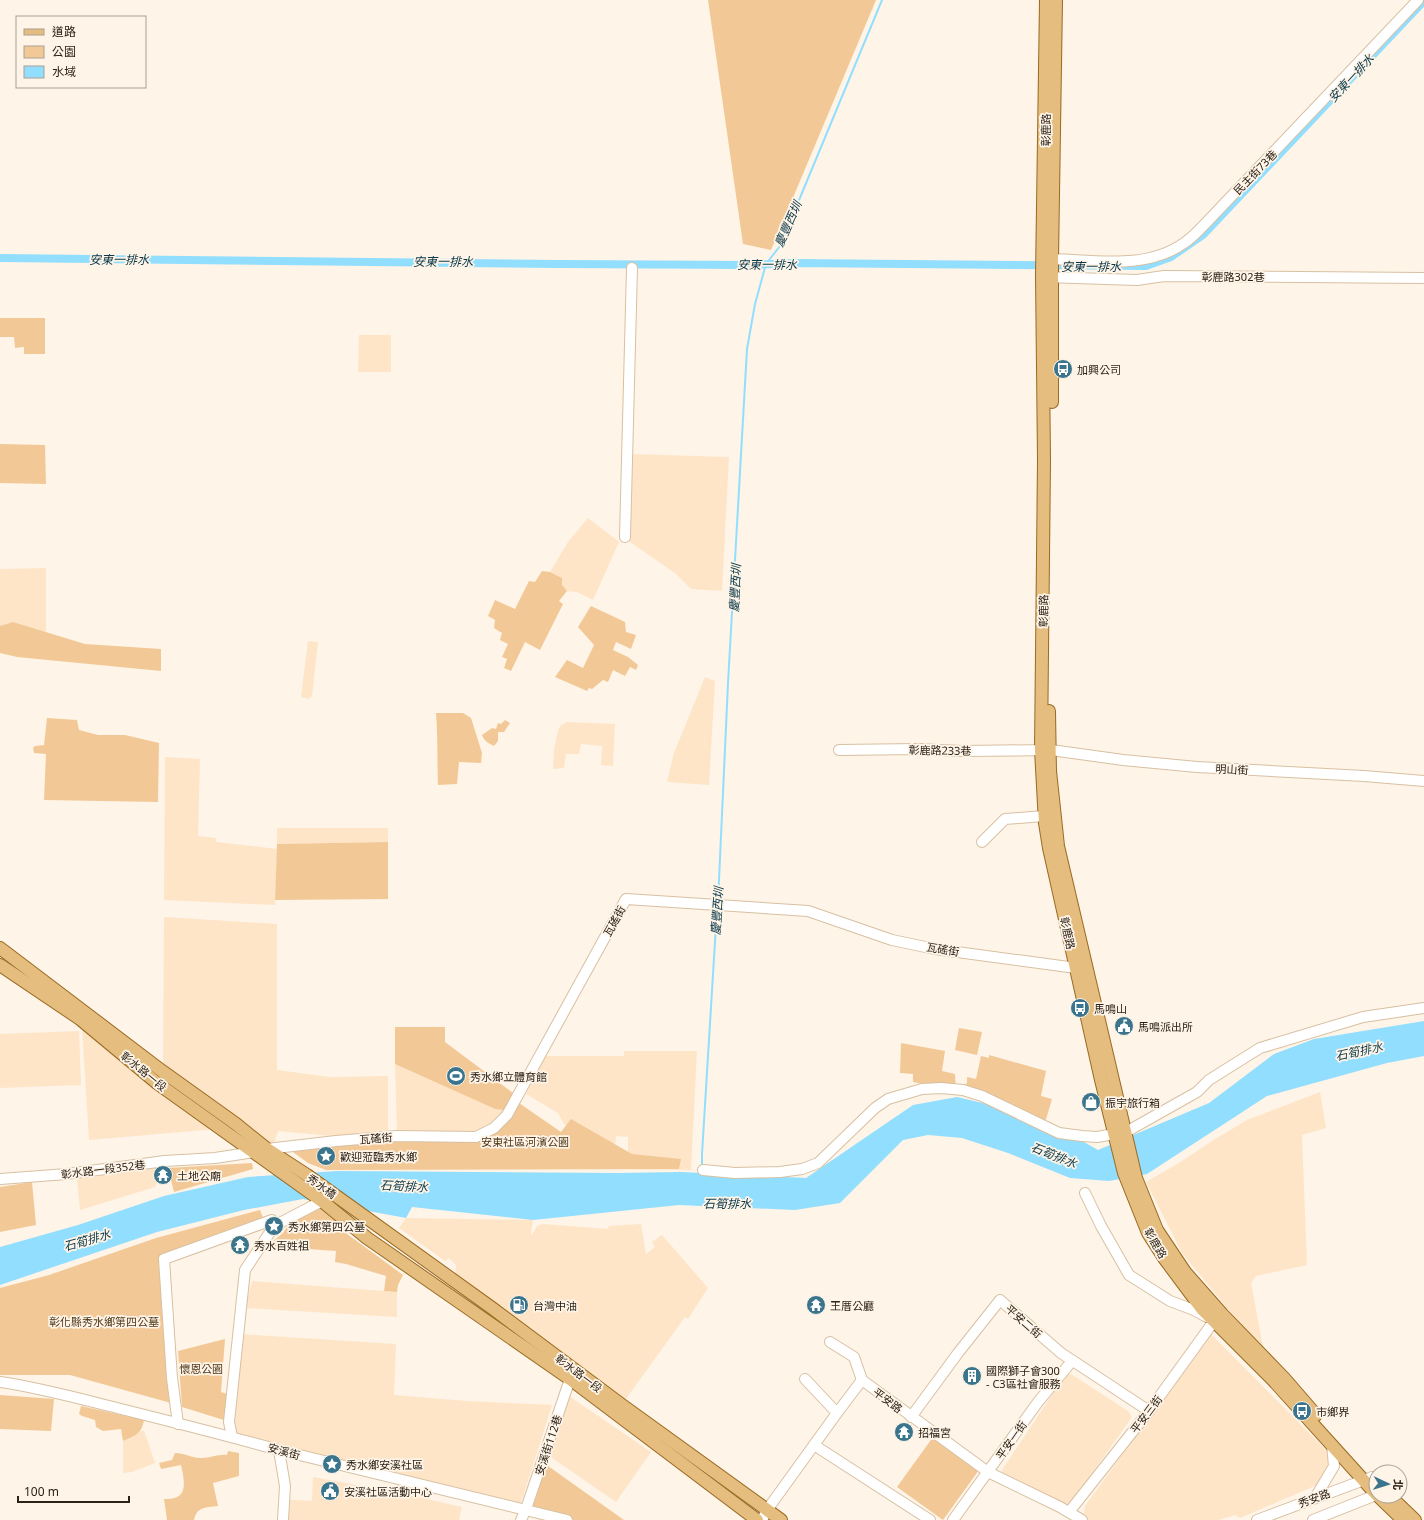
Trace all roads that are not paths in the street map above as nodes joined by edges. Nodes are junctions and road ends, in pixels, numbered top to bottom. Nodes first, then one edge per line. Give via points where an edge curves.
1 (1046, 0) edge
2 (1056, 0) edge
3 (1418, 0) edge
4 (1050, 94) junction
5 (1047, 259) junction
6 (632, 268) dead end
7 (1047, 277) junction
8 (1424, 278) edge
9 (625, 537) dead end
10 (838, 750) dead end
11 (1046, 750) junction
12 (1424, 781) edge
13 (1044, 816) junction
14 (982, 842) dead end
15 (1053, 847) junction
16 (0, 948) edge
17 (0, 964) edge
18 (1076, 968) junction
19 (1091, 987) junction
20 (1424, 1008) edge
21 (1121, 1135) junction
22 (266, 1148) junction
23 (254, 1152) junction
24 (703, 1170) dead end
25 (288, 1177) joint
26 (0, 1179) edge
27 (1085, 1193) dead end
28 (322, 1202) junction
29 (274, 1226) junction
30 (376, 1226) joint
31 (367, 1238) joint
32 (1218, 1318) junction
33 (830, 1342) dead end
34 (1072, 1361) junction
35 (573, 1375) junction
36 (805, 1379) dead end
37 (862, 1380) junction
38 (0, 1382) edge
39 (1149, 1411) junction
40 (837, 1413) junction
41 (911, 1417) junction
42 (178, 1424) junction
43 (232, 1437) junction
44 (814, 1445) junction
45 (1332, 1445) junction
46 (279, 1450) junction
47 (988, 1472) junction
48 (1368, 1476) edge
49 (1368, 1476) edge
50 (1368, 1480) edge
51 (1315, 1498) junction
52 (1368, 1499) edge
53 (1386, 1504) edge
54 (1398, 1504) edge
55 (526, 1509) junction
56 (1068, 1512) junction
57 (764, 1515) edge
58 (283, 1520) edge
59 (521, 1520) edge
60 (567, 1520) edge
61 (757, 1520) edge
62 (781, 1520) edge
63 (930, 1520) edge
64 (953, 1520) edge
65 (1082, 1520) edge
66 (1257, 1520) edge
67 (1313, 1520) edge
68 (1403, 1520) edge
69 (1415, 1520) edge

1 - 4 main road, 彰鹿路
2 - 4 main road, 彰鹿路
3 - 5 street, 民主街73巷 via 1184,243 1166,253 1142,260
4 - 5 main road, 彰鹿路
5 - 7 main road, 彰鹿路
6 - 9 street
7 - 8 street, 彰鹿路302巷 via 1137,280 1164,276
7 - 11 main road, 彰鹿路 via 1049,697
10 - 11 street, 彰鹿路233巷
11 - 12 street, 明山街 via 1197,767
11 - 13 main road, 彰鹿路
11 - 15 main road, 彰鹿路 via 1050,771
13 - 14 street via 1005,819
13 - 15 main road, 彰鹿路
15 - 18 main road, 彰鹿路
15 - 19 main road, 彰鹿路
16 - 22 main road, 彰水路一段
17 - 23 main road, 彰水路一段 via 80,1019 157,1083
18 - 19 street
18 - 21 main road, 彰鹿路 via 1101,1080
18 - 22 street, 瓦磘街 via 943,950 892,940 808,911 626,899 507,1115 494,1128 476,1137 397,1136
19 - 21 main road, 彰鹿路
20 - 21 street via 1363,1017 1260,1048 1209,1080 1197,1092
21 - 24 street via 1097,1137 1059,1133 982,1096 963,1090 922,1089 888,1099 875,1108 818,1163 802,1169 735,1173
21 - 32 main road, 彰鹿路 via 1130,1172 1136,1178 1156,1230
22 - 23 street, 瓦磘街
22 - 30 main road, 秀水橋
23 - 25 main road, 彰水路一段
23 - 26 street, 彰水路一段352巷 via 68,1174
25 - 28 main road, 秀水橋
27 - 32 street via 1129,1276 1170,1301
28 - 29 street
28 - 31 main road, 秀水橋
29 - 42 street via 272,1220 164,1259 172,1378
29 - 43 street via 245,1270 229,1422
30 - 35 main road, 彰水路一段
31 - 35 main road, 彰水路一段
32 - 39 street, 平安三街
32 - 45 main road, 彰鹿路
32 - 48 main road, 彰鹿路 via 1284,1378
33 - 37 street via 854,1357
34 - 39 street, 平安二街
34 - 41 street, 平安二街 via 1000,1300
34 - 47 street, 平安一街 via 1038,1402
35 - 55 street, 安溪街112巷
35 - 57 main road, 彰水路一段
35 - 61 main road, 彰水路一段
36 - 40 street
37 - 40 street, 平安路
37 - 41 street, 平安路
38 - 42 street, 安溪街 via 26,1386
39 - 56 street, 平安三街
40 - 44 street, 平安路
41 - 47 street, 平安路
42 - 43 street, 安溪街
43 - 46 street, 安溪街
44 - 57 street, 平安路
44 - 63 street
45 - 49 main road, 彰鹿路
45 - 51 street via 1334,1466
46 - 55 street, 安溪街
46 - 58 street via 285,1486
47 - 56 street, 平安路
47 - 64 street, 平安一街
50 - 51 street, 秀安路
51 - 66 street, 秀安路
52 - 67 street, 秀安路
53 - 68 main road, 彰鹿路
54 - 69 main road
55 - 59 street, 安溪街112巷
55 - 60 street, 安溪街
56 - 65 street, 平安路
57 - 62 main road, 彰水路一段

